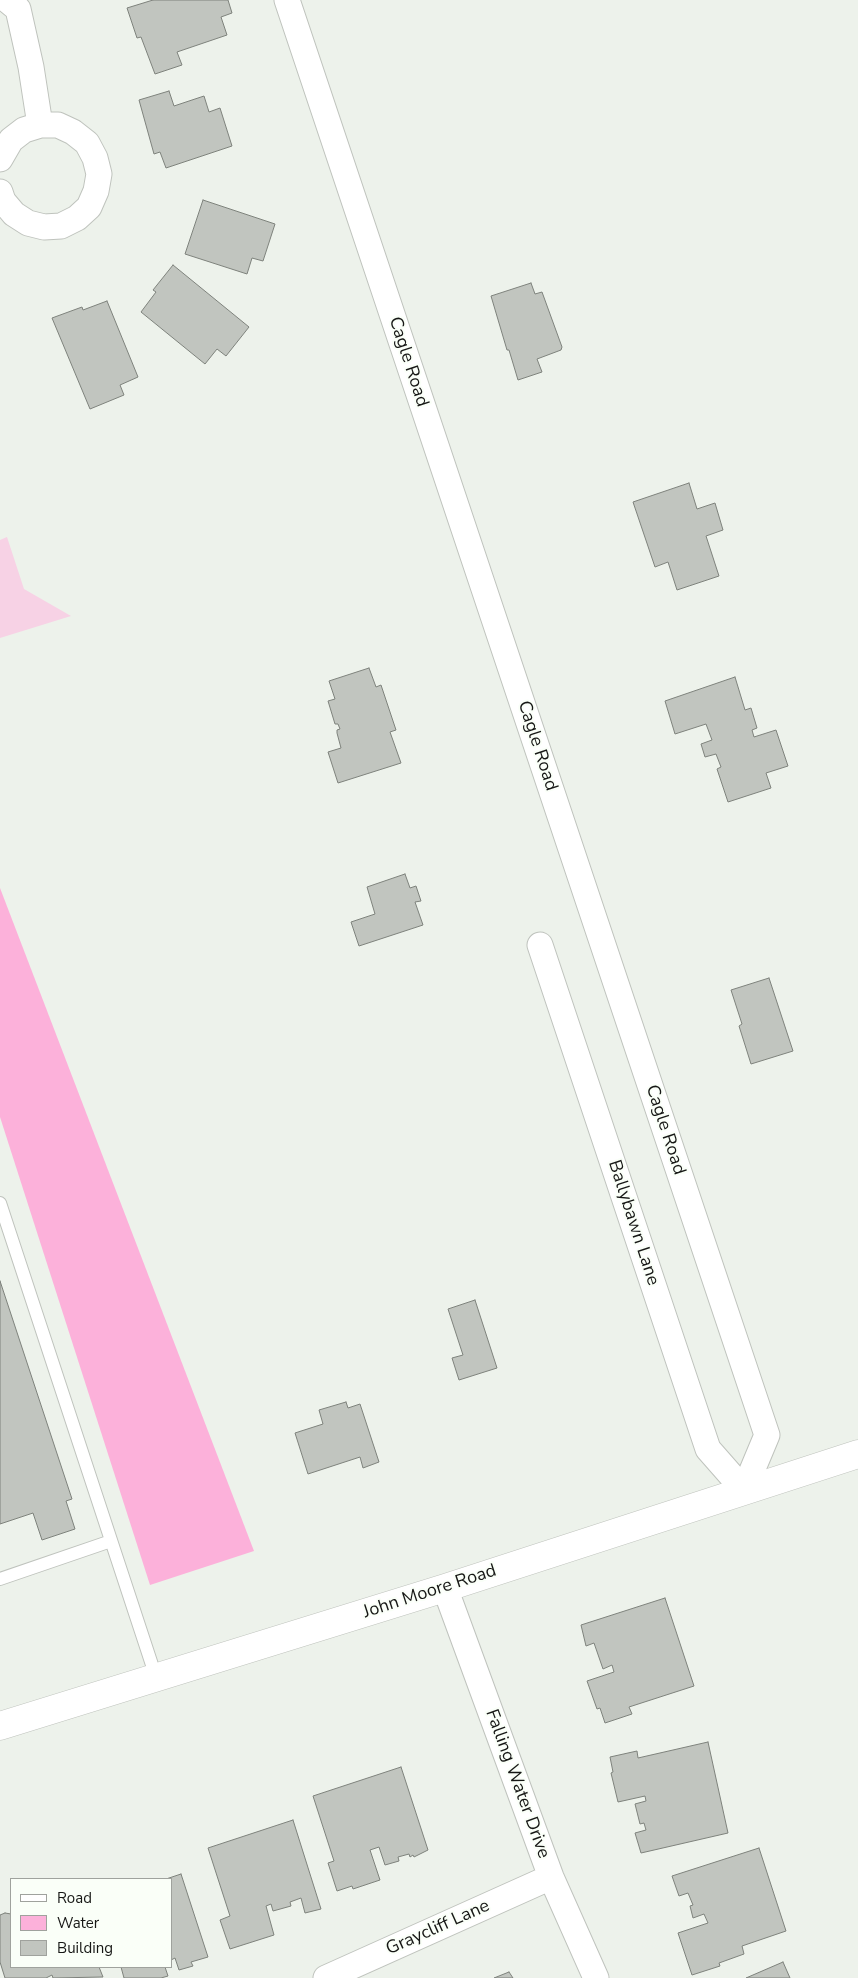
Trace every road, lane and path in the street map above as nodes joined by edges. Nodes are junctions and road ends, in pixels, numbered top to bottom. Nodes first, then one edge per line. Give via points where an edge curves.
1 (7, 0) edge
2 (287, 0) edge
3 (40, 125) junction
4 (0, 159) edge
5 (0, 192) edge
6 (540, 945) dead end
7 (0, 1203) edge
8 (858, 1454) edge
9 (744, 1490) junction
10 (111, 1541) junction
11 (0, 1579) edge
12 (445, 1588) junction
13 (156, 1677) junction
14 (0, 1726) edge
15 (551, 1877) junction
16 (326, 1978) edge
17 (596, 1978) edge

1 - 3 street via 18,9
2 - 9 street, Cagle Road via 767,1435
3 - 4 street via 24,130 11,140
3 - 5 street via 58,125 87,142 99,174 89,206 77,218 61,226 44,227 28,223 14,214
6 - 9 street, Ballybawn Lane via 708,1449
7 - 10 lane
8 - 9 street, John Moore Road
9 - 12 street, John Moore Road
10 - 11 lane
10 - 13 lane
12 - 13 street, John Moore Road
12 - 15 street, Falling Water Drive
13 - 14 street, John Moore Road
15 - 16 street, Graycliff Lane
15 - 17 street, Falling Water Drive

